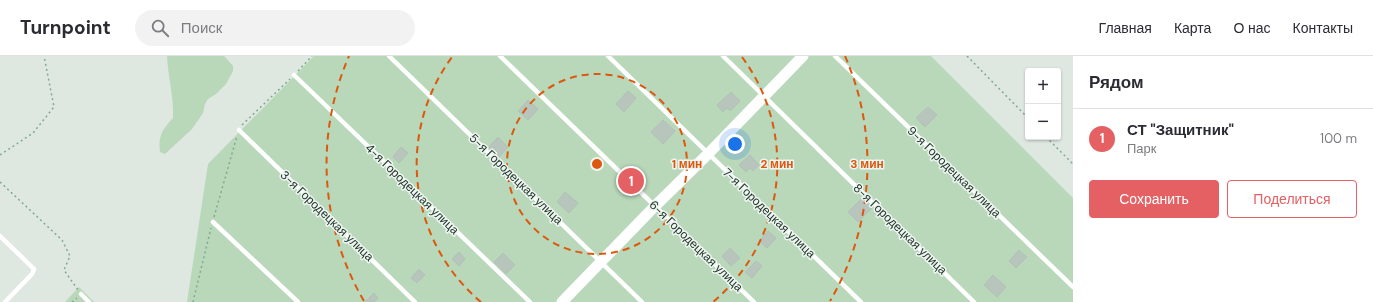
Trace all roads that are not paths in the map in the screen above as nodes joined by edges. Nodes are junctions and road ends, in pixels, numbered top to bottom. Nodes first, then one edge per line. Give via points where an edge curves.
1 (389, 56) edge
2 (500, 56) edge
3 (608, 56) edge
4 (723, 56) edge
5 (803, 56) edge
6 (835, 56) edge
7 (294, 75) road end
8 (764, 96) junction
9 (239, 130) road end
10 (708, 154) junction
11 (655, 206) junction
12 (213, 222) road end
13 (0, 236) edge
14 (601, 261) junction
15 (1073, 287) edge
16 (81, 294) road end
17 (5, 302) edge
18 (89, 302) edge
19 (298, 302) edge
20 (415, 302) edge
21 (530, 302) edge
22 (562, 302) edge
23 (642, 302) edge
24 (754, 302) edge
25 (861, 302) edge
26 (974, 302) edge

1 - 14 lane, 5-я Городецкая улица
2 - 11 lane, 6-я Городецкая улица
3 - 10 lane, 7-я Городецкая улица
4 - 8 lane, 8-я Городецкая улица
5 - 8 street
6 - 15 lane, 9-я Городецкая улица
7 - 21 lane, 4-я Городецкая улица
8 - 10 street
8 - 26 lane, 8-я Городецкая улица
9 - 20 lane, 3-я Городецкая улица
10 - 11 street
10 - 25 lane, 7-я Городецкая улица
11 - 14 street
11 - 24 lane, 6-я Городецкая улица
12 - 19 lane
13 - 17 lane via 34,269
14 - 22 street
14 - 23 lane, 5-я Городецкая улица
16 - 18 lane

